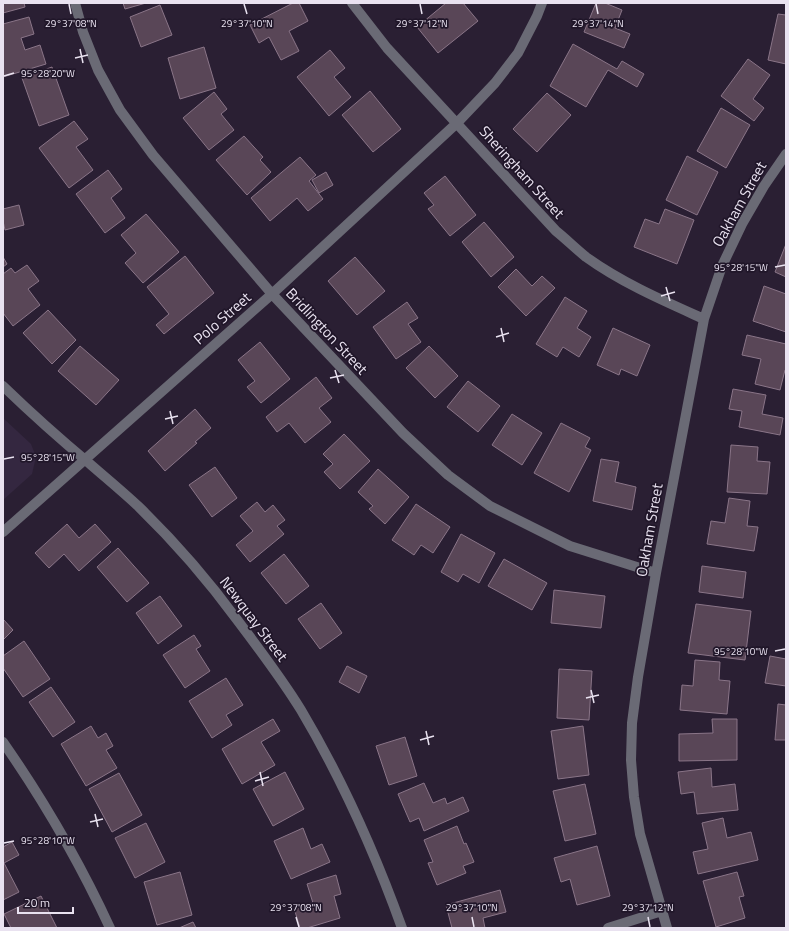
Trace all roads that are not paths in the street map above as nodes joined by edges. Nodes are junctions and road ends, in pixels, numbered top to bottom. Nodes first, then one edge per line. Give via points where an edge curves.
1 (74, 3) edge
2 (352, 3) edge
3 (542, 3) edge
4 (457, 123) junction
5 (786, 154) edge
6 (272, 294) junction
7 (704, 319) junction
8 (3, 386) edge
9 (84, 459) junction
10 (3, 532) edge
11 (656, 572) junction
12 (3, 742) edge
13 (662, 911) junction
14 (110, 928) edge
15 (402, 928) edge
16 (608, 928) edge
17 (667, 928) edge

1 - 6 street, Bridlington Street via 98,70 120,110 153,155
2 - 4 street, Sheringham Street via 387,48
3 - 4 street, Polo Street via 518,53 495,83
4 - 6 street, Polo Street
4 - 7 street, Sheringham Street via 556,231 587,257 646,293
5 - 7 street, Oakham Street via 742,224 722,266
6 - 9 street, Polo Street
6 - 11 street, Bridlington Street via 403,433 448,475 490,506 570,546
7 - 11 street, Oakham Street
8 - 9 street, Newquay Street
9 - 10 street, Polo Street
9 - 15 street, Newquay Street via 138,506 179,548 270,663 301,710 332,766 361,825
11 - 13 street, Oakham Street via 632,724 631,760 640,834
12 - 14 street via 70,848
13 - 16 street
13 - 17 street, Oakham Street

